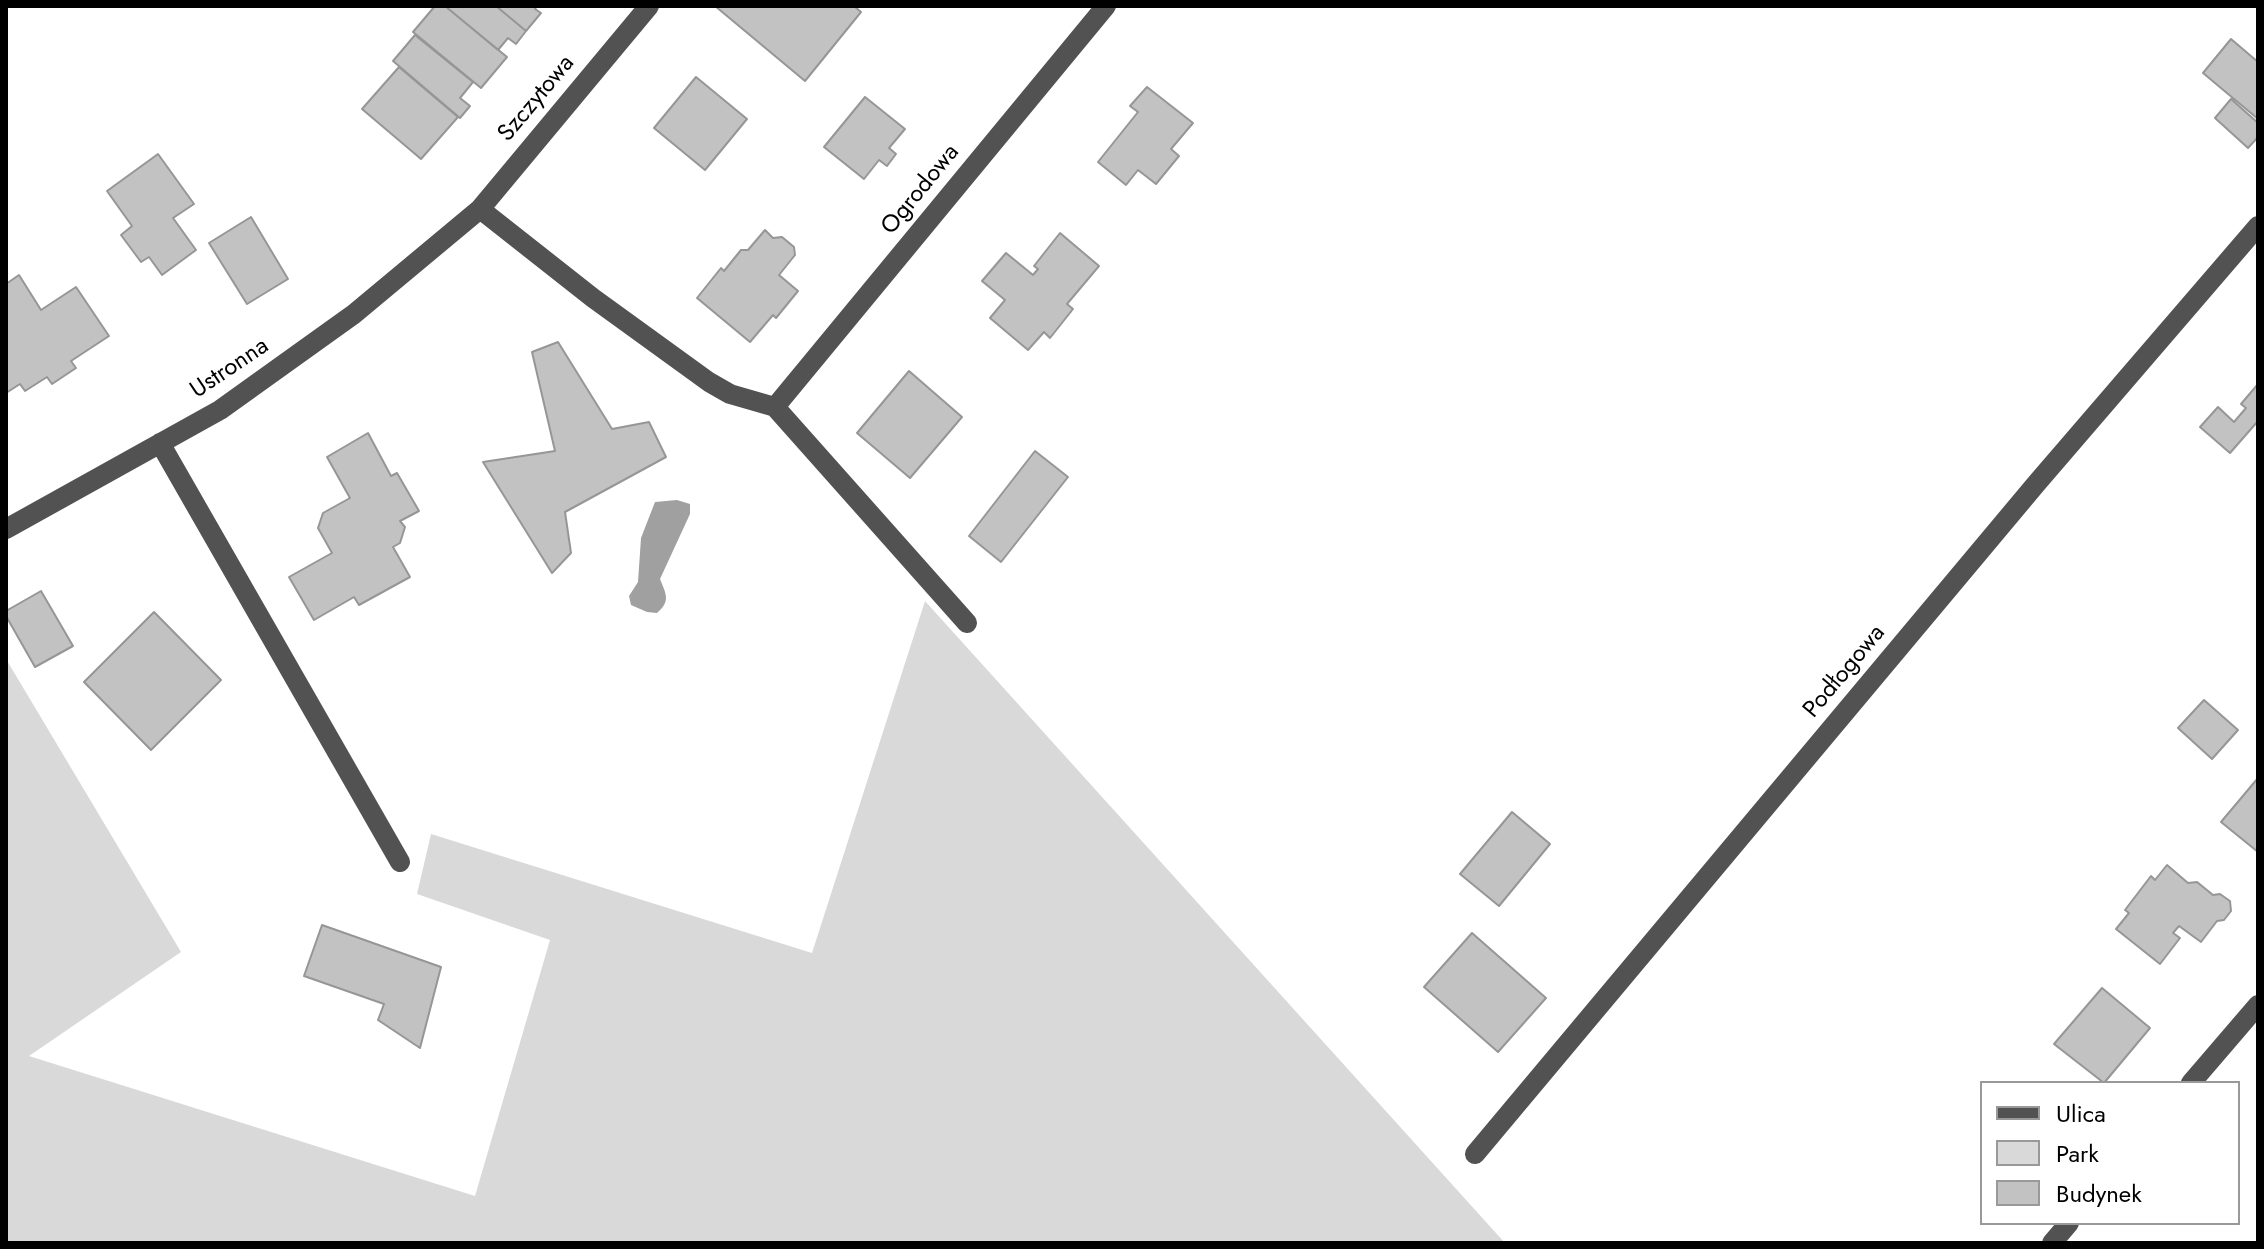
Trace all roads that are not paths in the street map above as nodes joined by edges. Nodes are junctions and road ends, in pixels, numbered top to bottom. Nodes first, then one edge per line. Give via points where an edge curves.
1 (649, 6) edge
2 (1106, 6) edge
3 (480, 209) junction
4 (464, 224) joint
5 (2258, 226) edge
6 (775, 407) junction
7 (160, 443) junction
8 (6, 529) edge
9 (967, 623) dead end
10 (400, 862) dead end
11 (2258, 1005) edge
12 (2193, 1081) edge
13 (1475, 1154) dead end
14 (2067, 1225) edge
15 (2052, 1243) edge

1 - 3 street, Szczytowa
2 - 6 street, Ogrodowa
3 - 4 street, Szczytowa
3 - 6 street via 709,382
4 - 7 street, Ustronna via 354,314 220,410
5 - 13 street, Podłogowa
6 - 9 street
7 - 8 street, Ustronna
7 - 10 street
11 - 12 street
14 - 15 street

